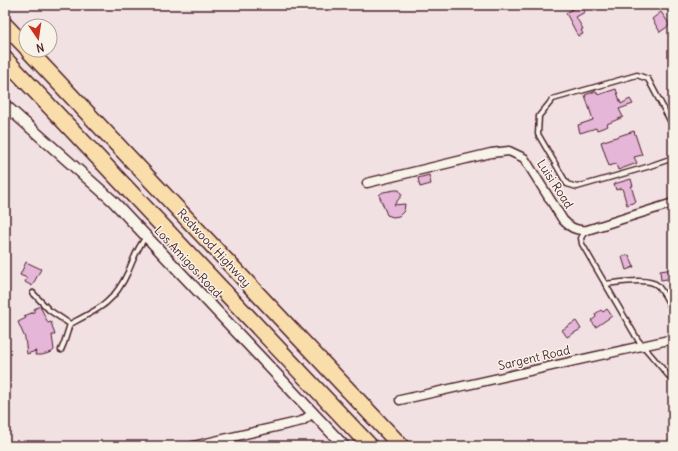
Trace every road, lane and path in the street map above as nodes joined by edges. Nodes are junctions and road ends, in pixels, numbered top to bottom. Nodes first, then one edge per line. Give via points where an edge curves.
1 (5, 25) edge
2 (18, 39) edge
3 (36, 58) edge
4 (5, 59) edge
5 (5, 105) edge
6 (673, 126) edge
7 (673, 158) edge
8 (367, 183) dead end
9 (673, 203) edge
10 (586, 230) junction
11 (146, 236) junction
12 (605, 284) junction
13 (33, 292) dead end
14 (673, 311) edge
15 (70, 324) junction
16 (673, 339) edge
17 (643, 346) junction
18 (60, 350) dead end
19 (673, 381) edge
20 (400, 400) dead end
21 (313, 413) junction
22 (193, 446) edge
23 (344, 446) edge
24 (370, 446) edge
25 (401, 446) edge

1 - 2 highway
3 - 25 highway, Redwood Highway
4 - 24 highway, Redwood Highway
5 - 11 street, Los Amigos Road via 113,201
6 - 7 lane via 648,79 637,75 553,99 539,116 538,134 566,184 577,187
8 - 10 street, Luisi Road via 491,153 509,151 524,158 563,220 575,230
9 - 10 street
10 - 12 lane via 581,238 582,244
11 - 15 lane via 121,286 112,298
11 - 21 street, Los Amigos Road
12 - 14 lane via 630,281 654,284 660,288
12 - 17 lane
13 - 15 lane via 49,310
15 - 18 lane
16 - 17 street, Sargent Road
17 - 19 lane
17 - 20 street, Sargent Road
21 - 22 street via 302,421
21 - 23 street, Los Amigos Road

